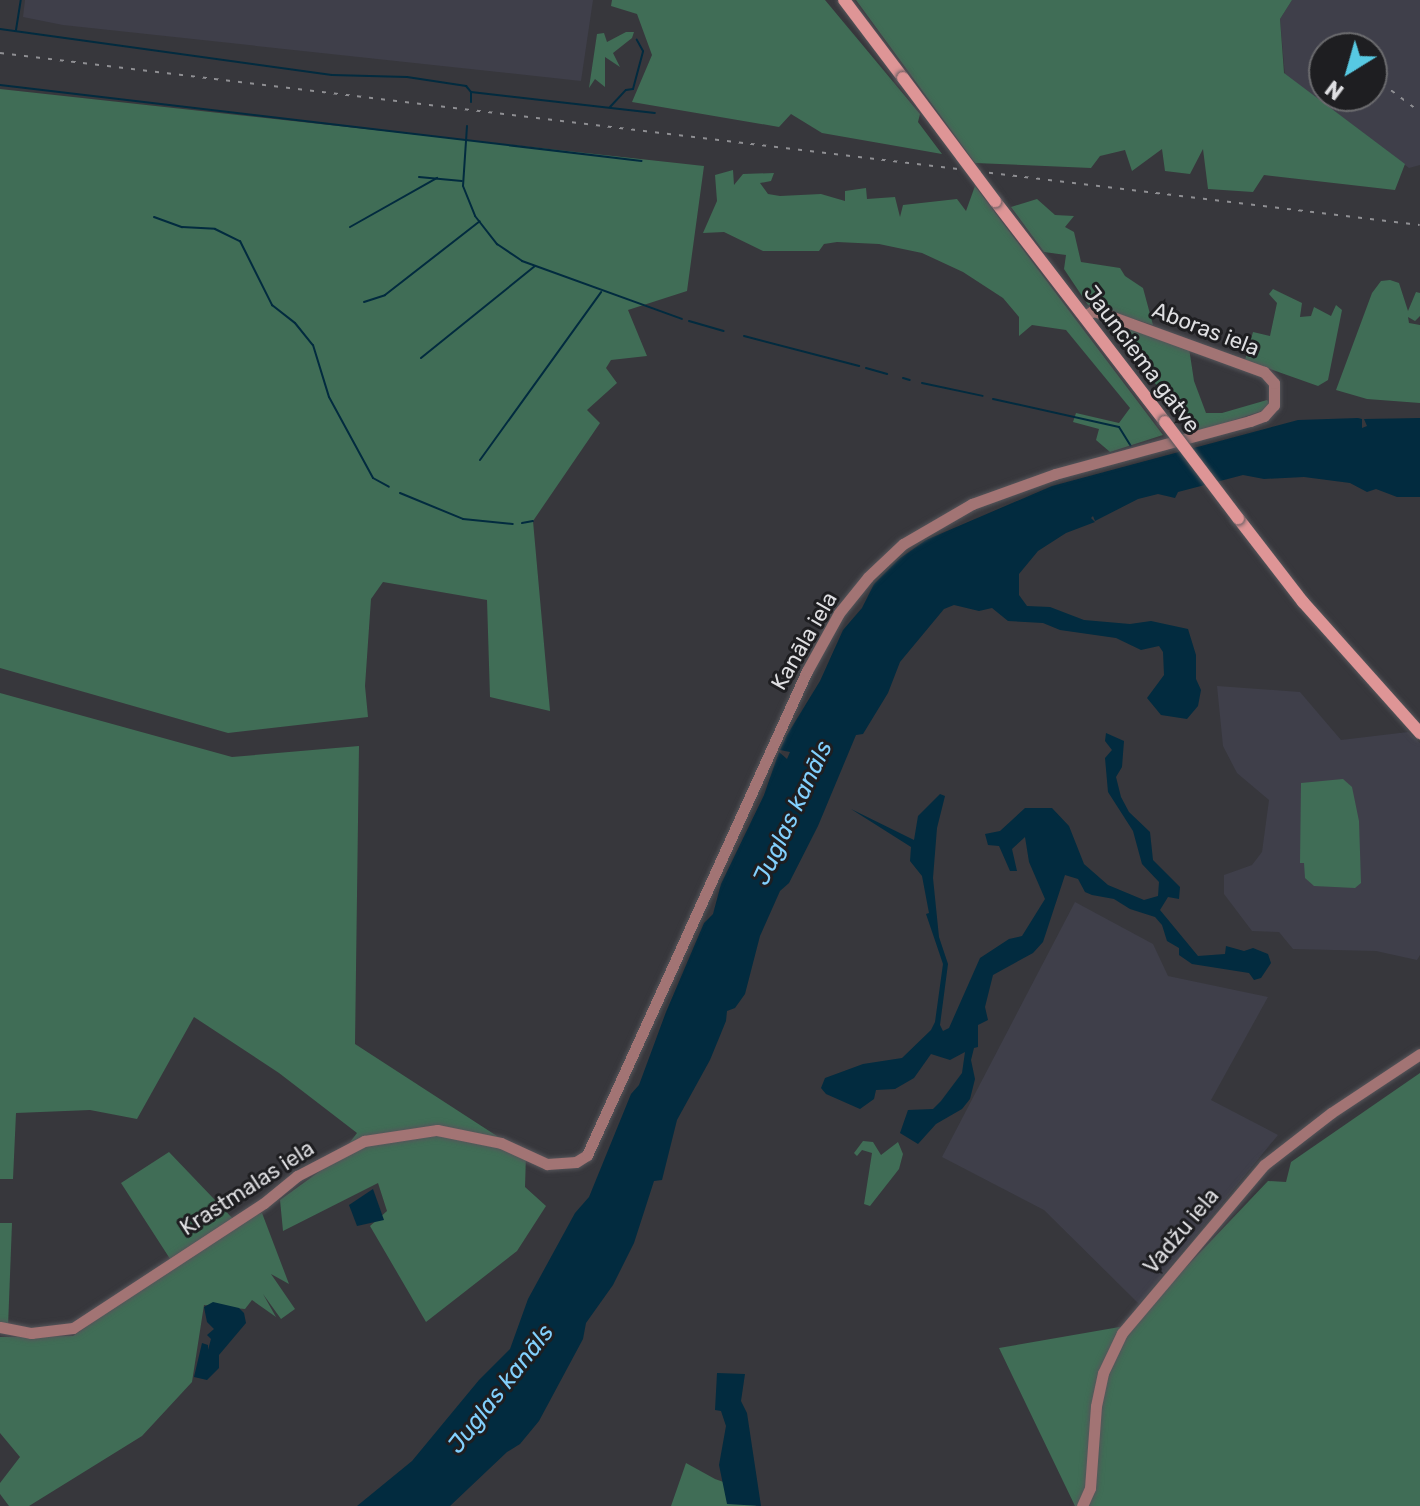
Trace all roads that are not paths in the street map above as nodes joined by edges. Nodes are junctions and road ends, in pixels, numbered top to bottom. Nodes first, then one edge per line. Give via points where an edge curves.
1 (834, 0) edge
2 (847, 0) edge
3 (857, 19) junction
4 (1084, 316) junction
5 (1269, 375) joint
6 (1420, 733) edge
7 (1420, 1054) edge
8 (576, 1162) joint
9 (0, 1327) edge
10 (1082, 1506) edge

1 - 3 main road
2 - 3 main road
3 - 4 main road, Jaunciema gatve, bridge
4 - 5 street, Aboras iela via 1093,311 1107,315
4 - 6 main road, Jaunciema gatve, bridge via 1313,613
5 - 8 street, Kanāla iela via 1277,398 1264,416 994,495 928,527 868,577 839,613 807,671 608,1114 591,1149
7 - 10 street, Vadžu iela via 1264,1165 1122,1333 1103,1373 1090,1488
8 - 9 street, Krastmalas iela via 538,1163 501,1143 437,1130 364,1141 297,1176 73,1328 31,1333

